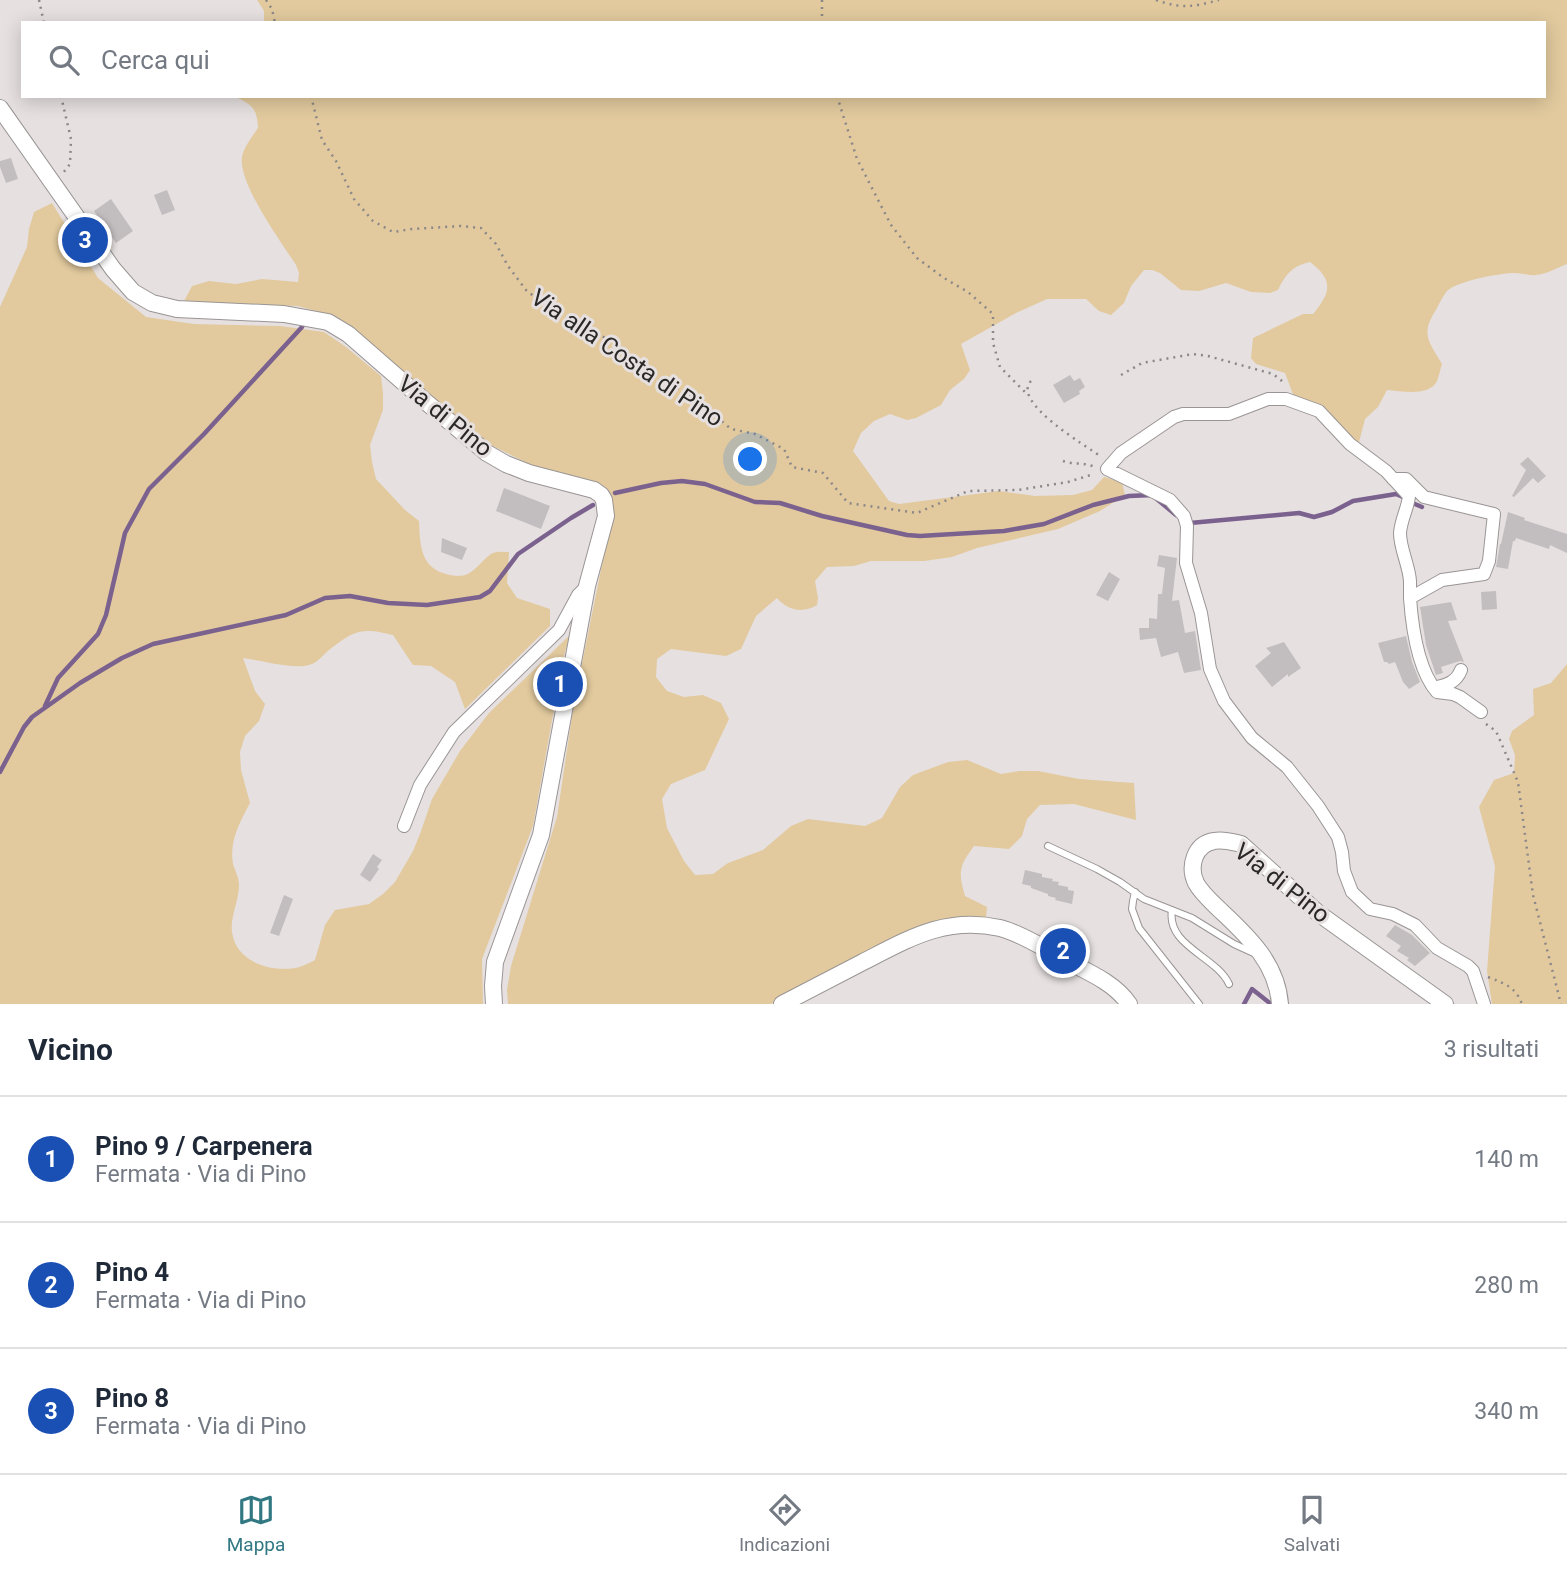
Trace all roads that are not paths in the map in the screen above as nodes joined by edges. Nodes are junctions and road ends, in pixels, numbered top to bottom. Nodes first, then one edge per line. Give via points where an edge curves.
1 (0, 108) edge
2 (1393, 479) junction
3 (587, 586) junction
4 (1410, 598) junction
5 (1461, 670) dead end
6 (1434, 688) junction
7 (1480, 715) road end
8 (404, 826) dead end
9 (1048, 846) dead end
10 (1135, 892) junction
11 (1172, 910) junction
12 (1262, 954) junction
13 (1229, 984) dead end
14 (494, 1004) edge
15 (782, 1004) edge
16 (1129, 1004) edge
17 (1199, 1004) edge
18 (1280, 1004) edge
19 (1445, 1004) edge
20 (1484, 1004) edge

1 - 3 street, Via di Pino via 132,292 177,309 284,314 328,322 487,453 506,464 601,495 606,516
2 - 4 street via 1409,496 1400,535
2 - 4 street via 1406,479 1424,497 1494,514 1484,574 1442,580
2 - 20 street via 1319,411 1286,399 1268,399 1229,414 1174,417 1121,453 1107,469 1170,500 1184,516 1186,563 1201,613 1210,669 1224,701 1252,738 1287,767 1318,806 1338,837 1352,892 1370,909 1415,925 1437,948 1468,966
3 - 8 street via 559,630 454,732 420,785
3 - 14 street, Via di Pino via 541,835 495,962
4 - 6 street via 1415,639
5 - 6 street via 1453,682
6 - 7 street via 1460,697
9 - 10 lane
10 - 11 lane
10 - 17 lane via 1132,909 1139,929
11 - 12 lane via 1254,954
11 - 13 lane via 1177,933 1225,974
12 - 18 street, Via di Pino via 1276,979
12 - 19 street, Via di Pino via 1196,883 1191,867 1202,846 1226,840 1241,844 1318,913
15 - 16 street via 918,934 974,924 1003,929 1052,953 1105,982

